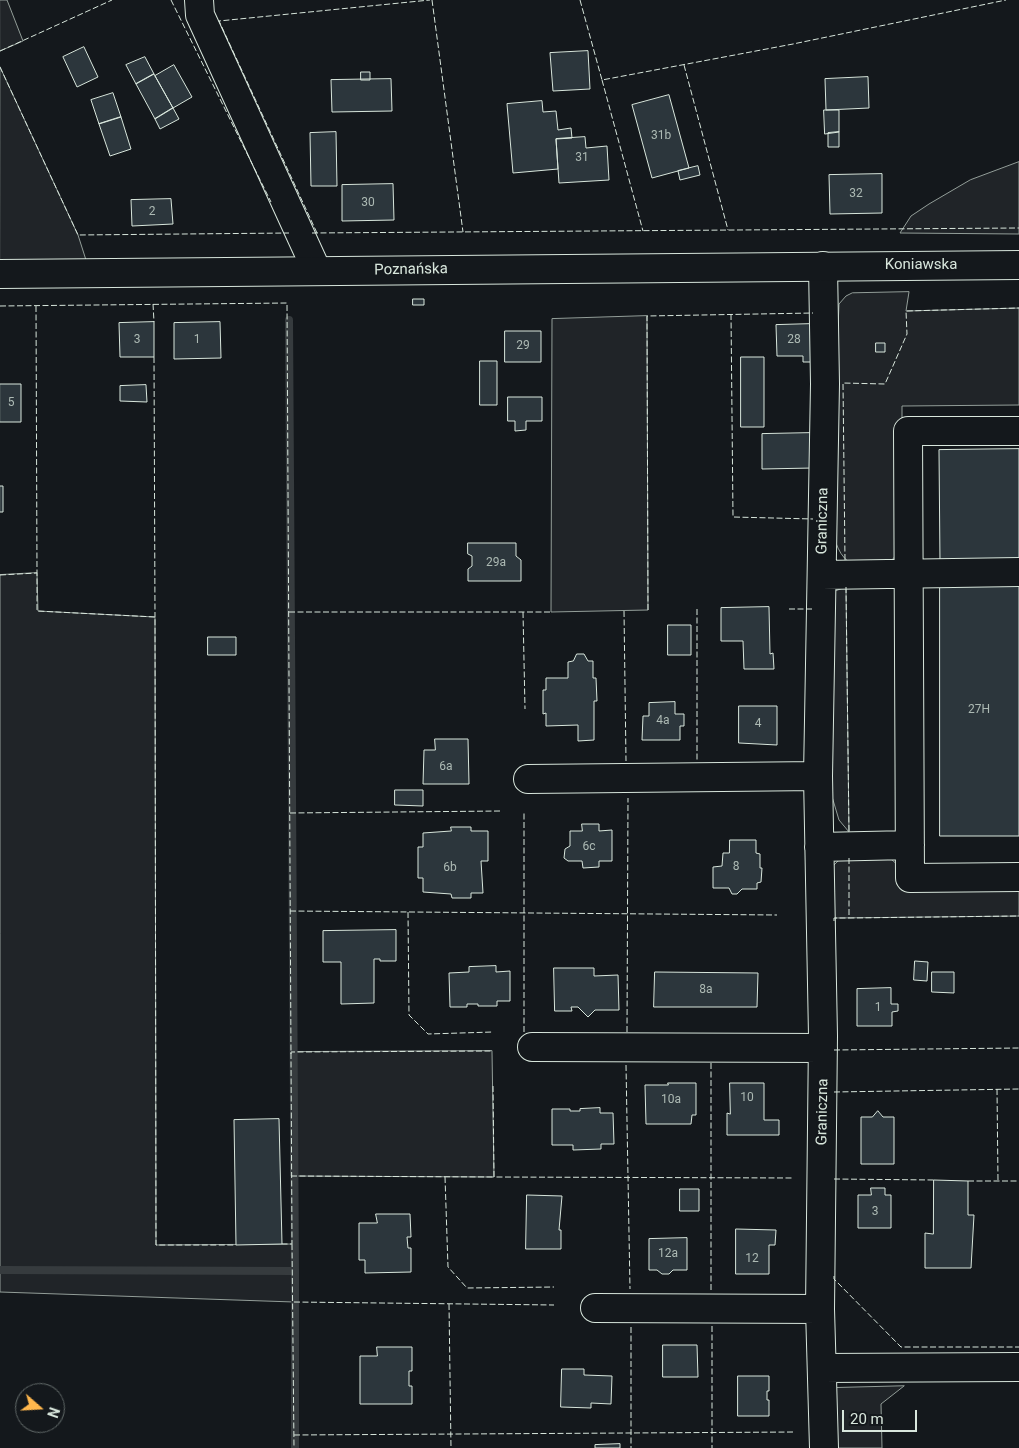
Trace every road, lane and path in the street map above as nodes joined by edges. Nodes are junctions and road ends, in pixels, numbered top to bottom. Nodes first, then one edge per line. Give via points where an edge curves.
1 (199, 0) edge
2 (1019, 265) edge
3 (823, 266) junction
4 (317, 271) junction
5 (0, 274) edge
6 (1019, 431) edge
7 (1019, 572) edge
8 (909, 574) junction
9 (822, 575) junction
10 (818, 776) junction
11 (528, 779) dead end
12 (910, 845) junction
13 (818, 848) junction
14 (1019, 878) edge
15 (532, 1047) dead end
16 (823, 1048) junction
17 (595, 1308) dead end
18 (820, 1309) junction
19 (1019, 1367) edge
20 (822, 1368) junction
21 (824, 1448) edge

1 - 4 street via 200,15
2 - 3 street, Koniawska
3 - 4 street, Poznańska
3 - 9 street, Graniczna
4 - 5 street, Poznańska
6 - 8 street via 908,431
7 - 8 street
8 - 9 street
8 - 12 street
9 - 10 street, Graniczna
10 - 11 street
10 - 13 street, Graniczna
12 - 13 street
12 - 14 street via 910,878
13 - 16 street, Graniczna
15 - 16 street
16 - 18 street, Graniczna
17 - 18 street
18 - 20 street, Graniczna
19 - 20 street
20 - 21 street, Graniczna

